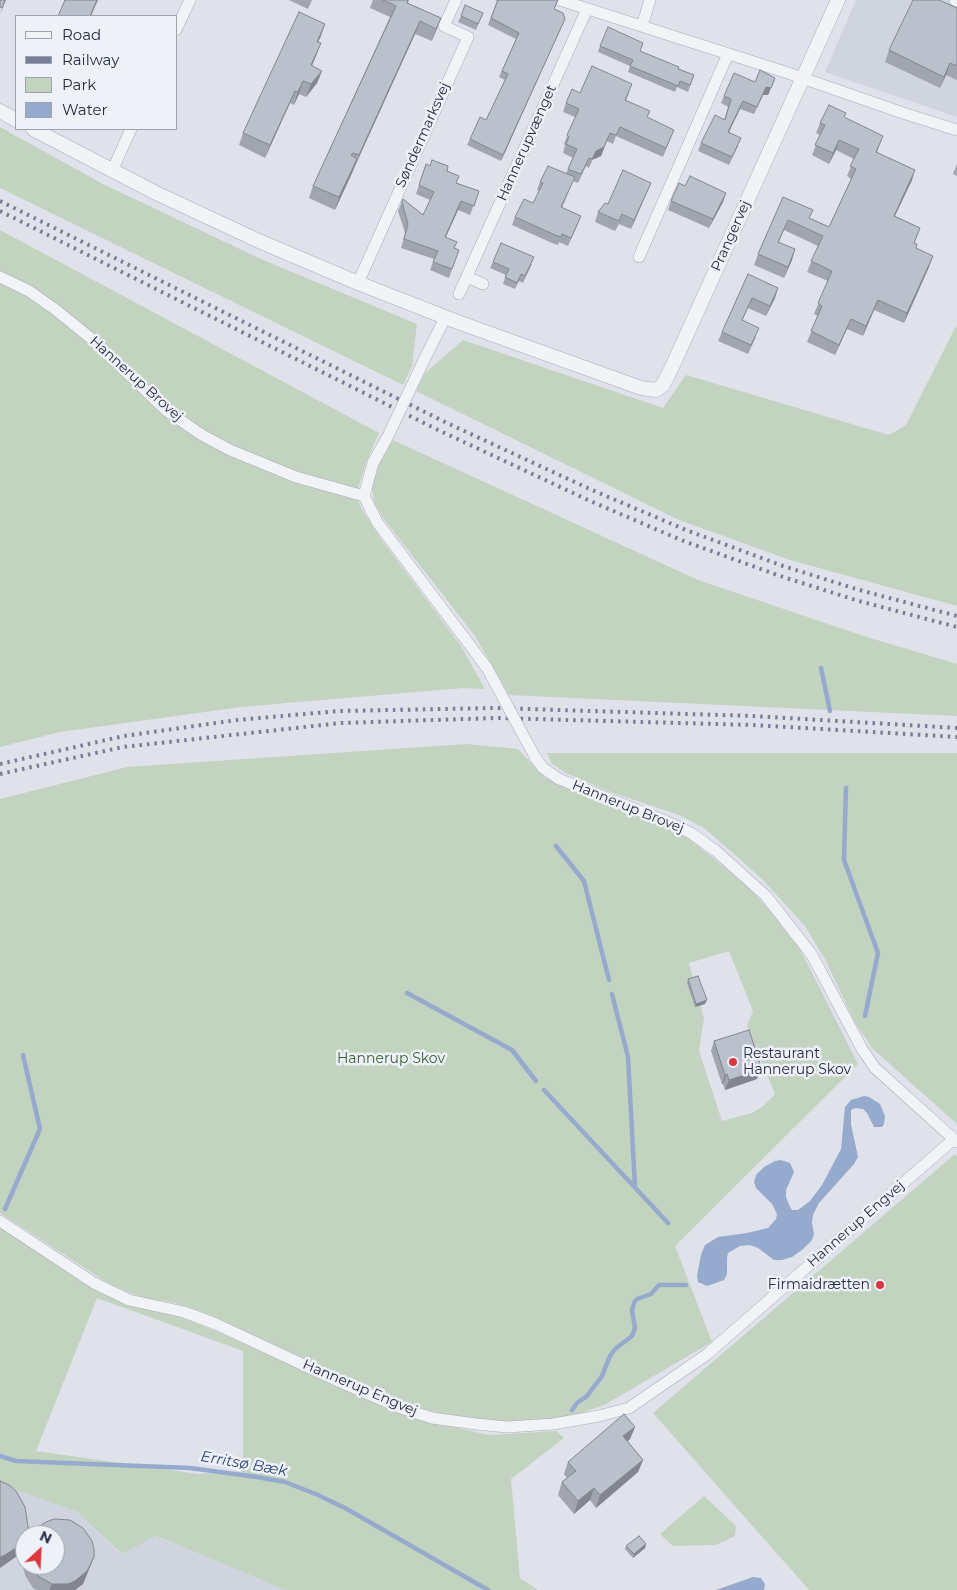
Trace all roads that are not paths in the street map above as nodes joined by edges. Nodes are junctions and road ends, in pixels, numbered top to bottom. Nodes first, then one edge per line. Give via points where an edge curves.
1 (190, 0) edge
2 (456, 0) edge
3 (560, 0) edge
4 (650, 0) edge
5 (838, 0) edge
6 (587, 9) junction
7 (178, 26) edge
8 (642, 26) junction
9 (728, 54) junction
10 (801, 78) junction
11 (0, 111) edge
12 (15, 119) edge
13 (35, 130) edge
14 (131, 130) edge
15 (957, 130) edge
16 (112, 171) junction
17 (639, 257) dead end
18 (0, 277) edge
19 (467, 277) junction
20 (358, 283) junction
21 (483, 284) dead end
22 (459, 294) dead end
23 (445, 318) junction
24 (364, 496) junction
25 (955, 1140) edge
26 (0, 1221) edge

1 - 7 street
2 - 20 street, Søndermarksvej via 444,26 468,37
3 - 6 street
4 - 8 street
5 - 10 street, Prangervej
6 - 8 street
6 - 19 street, Hannerupvænget
8 - 9 street
9 - 10 street
9 - 17 street
10 - 15 street
10 - 23 street, Prangervej via 672,367 656,390 641,388
11 - 12 street
13 - 16 street
14 - 16 street
16 - 20 street via 243,234
18 - 24 street, Hannerup Brovej via 29,291 56,310 93,340 167,412 202,435 296,477
19 - 21 street
19 - 22 street, Hannerupvænget
20 - 23 street
23 - 24 street, bridge via 372,463
24 - 25 street, Hannerup Brovej, bridge via 377,522 487,668 543,768 559,779 691,833 766,896 812,955 875,1068
25 - 26 street, Hannerup Engvej via 706,1355 629,1408 553,1424 476,1424 432,1418 401,1408 216,1324 184,1312 129,1300 94,1283

